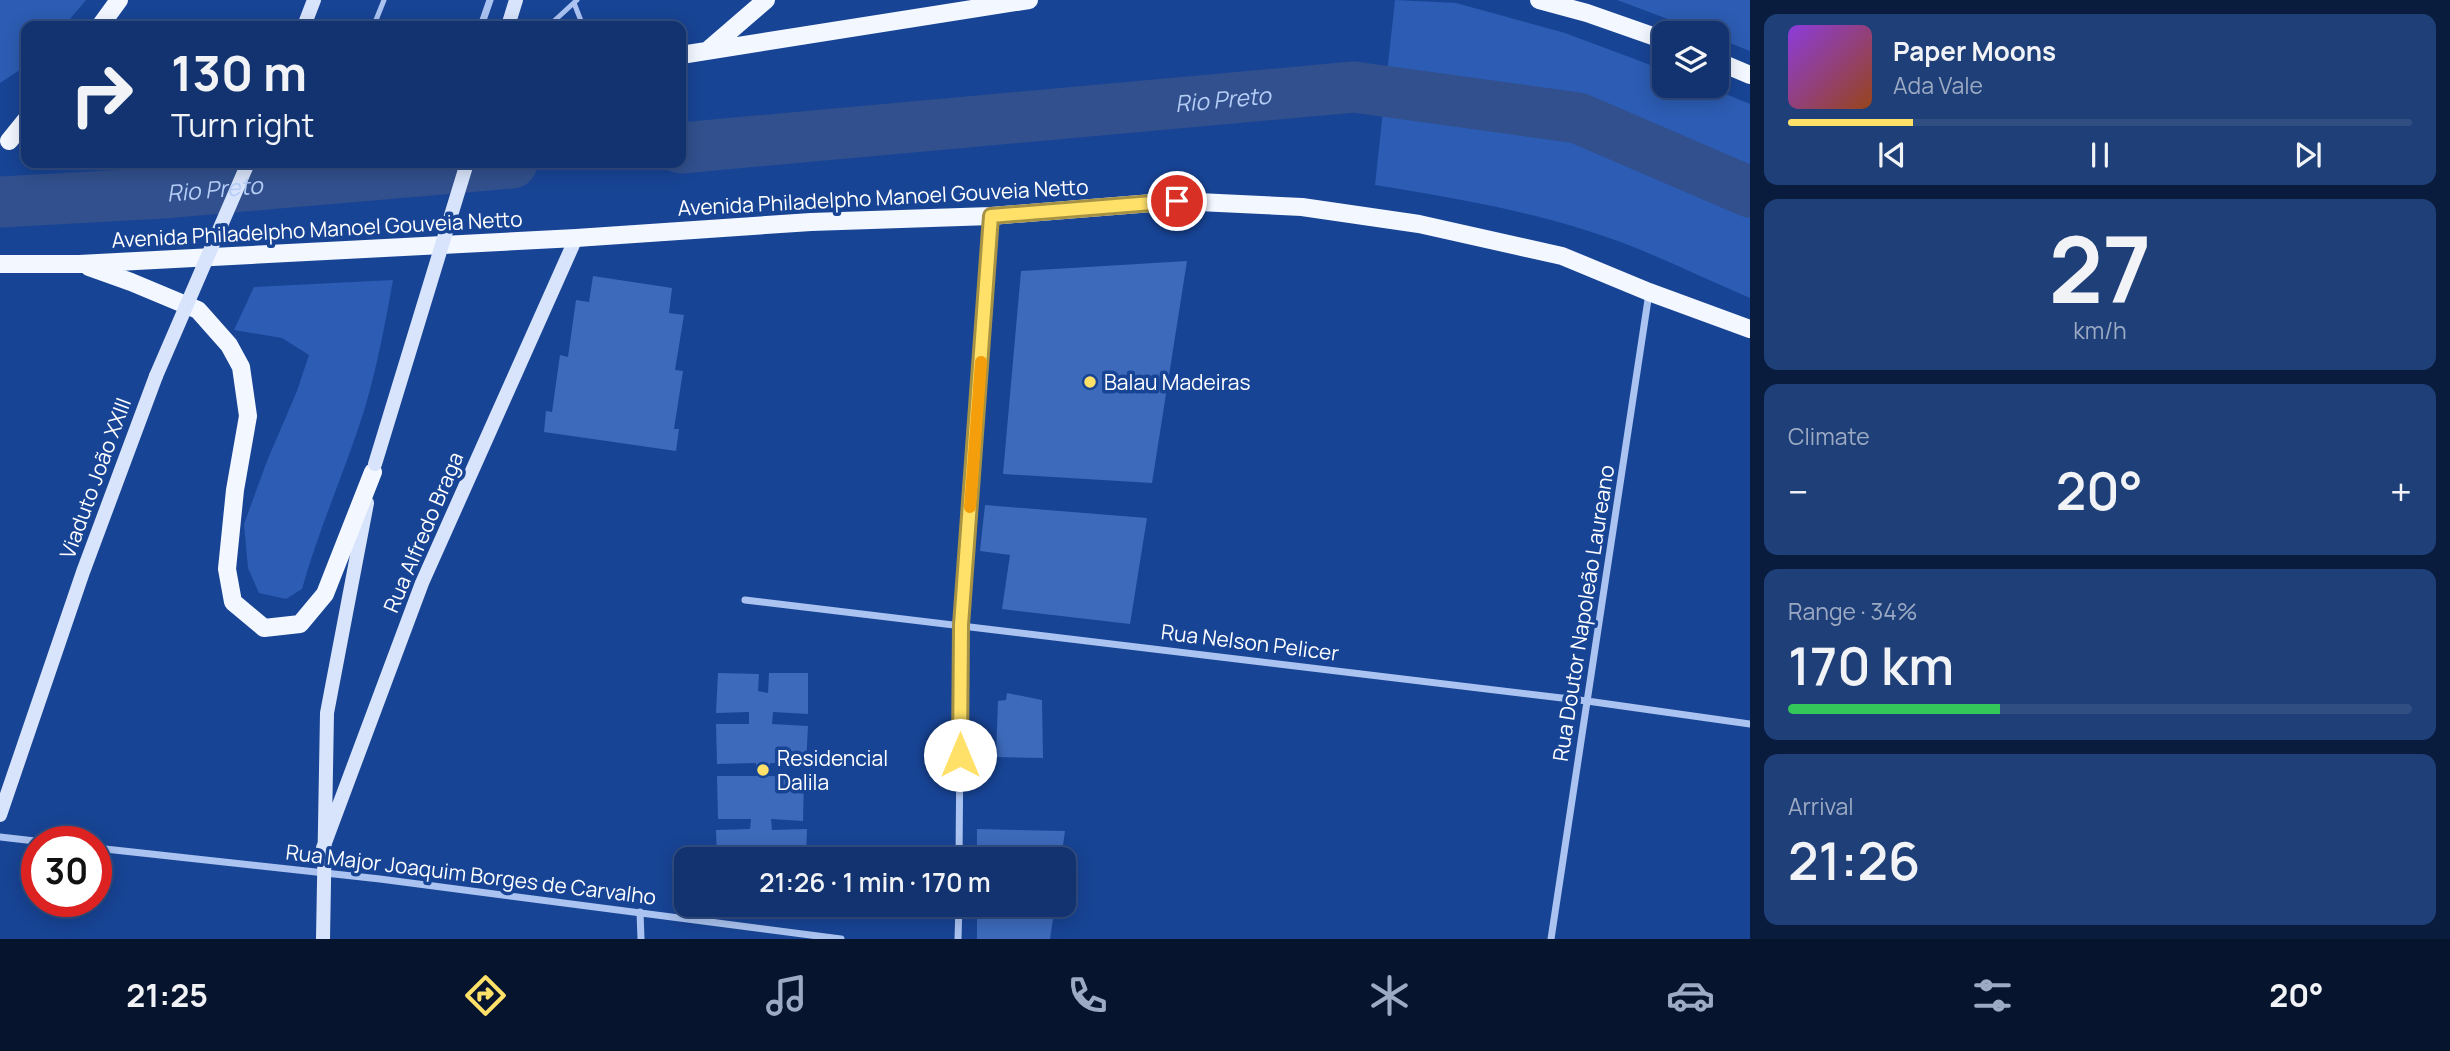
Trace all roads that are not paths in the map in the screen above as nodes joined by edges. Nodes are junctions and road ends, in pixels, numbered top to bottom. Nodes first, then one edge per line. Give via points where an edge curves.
1 (119, 0) edge
2 (314, 0) edge
3 (384, 0) edge
4 (490, 0) edge
5 (516, 0) edge
6 (766, 0) edge
7 (1030, 0) edge
8 (1539, 0) edge
9 (575, 1) edge
10 (104, 21) edge
11 (306, 21) edge
12 (376, 21) edge
13 (483, 21) edge
14 (510, 21) edge
15 (554, 21) edge
16 (581, 21) edge
17 (1652, 36) edge
18 (707, 51) junction
19 (686, 54) edge
20 (1729, 66) edge
21 (1750, 75) edge
22 (246, 168) edge
23 (465, 168) edge
24 (991, 216) junction
25 (576, 238) junction
26 (0, 264) edge
27 (79, 264) junction
28 (1649, 292) junction
29 (1750, 329) edge
30 (374, 468) junction
31 (745, 600) dead end
32 (961, 625) junction
33 (1587, 701) junction
34 (1750, 724) edge
35 (0, 815) edge
36 (0, 837) edge
37 (21, 839) edge
38 (959, 847) edge
39 (323, 848) junction
40 (112, 850) edge
41 (323, 873) junction
42 (640, 912) junction
43 (959, 917) edge
44 (323, 939) edge
45 (641, 939) edge
46 (841, 939) edge
47 (958, 939) edge
48 (1551, 939) edge

1 - 10 main road
2 - 11 main road
3 - 12 lane
4 - 13 street
5 - 14 main road
6 - 18 main road
7 - 18 main road
8 - 17 main road
9 - 15 lane
9 - 16 lane
18 - 19 main road
20 - 21 main road
22 - 35 main road, Viaduto João XXIII, bridge via 156,376
23 - 30 main road, bridge
24 - 25 main road, Avenida Philadelpho Manoel Gouveia Netto via 811,222
24 - 28 main road, Avenida Philadelpho Manoel Gouveia Netto via 1177,201 1302,207 1419,224 1562,257
24 - 32 street
25 - 27 main road, Avenida Philadelpho Manoel Gouveia Netto
25 - 39 main road, Rua Alfredo Braga via 422,583
26 - 27 main road, Avenida Philadelpho Manoel Gouveia Netto
27 - 30 main road via 198,310 229,345 241,367 248,416 227,569 233,603 264,628 300,624 325,594
28 - 29 main road, Avenida Philadelpho Manoel Gouveia Netto
28 - 33 street, Rua Doutor Napoleão Laureano
30 - 39 main road, Rua Alfredo Braga via 327,713
31 - 32 street, Rua Nelson Pelicer
32 - 33 street, Rua Nelson Pelicer
32 - 38 street
33 - 34 street, Rua Nelson Pelicer
33 - 48 street, Rua Doutor Napoleão Laureano
36 - 37 street
39 - 41 main road, Rua Alfredo Braga
40 - 41 street, Rua Major Joaquim Borges de Carvalho
41 - 42 street, Rua Major Joaquim Borges de Carvalho
41 - 44 main road, Rua Alfredo Braga
42 - 45 street
42 - 46 street, Rua Major Joaquim Borges de Carvalho
43 - 47 street

